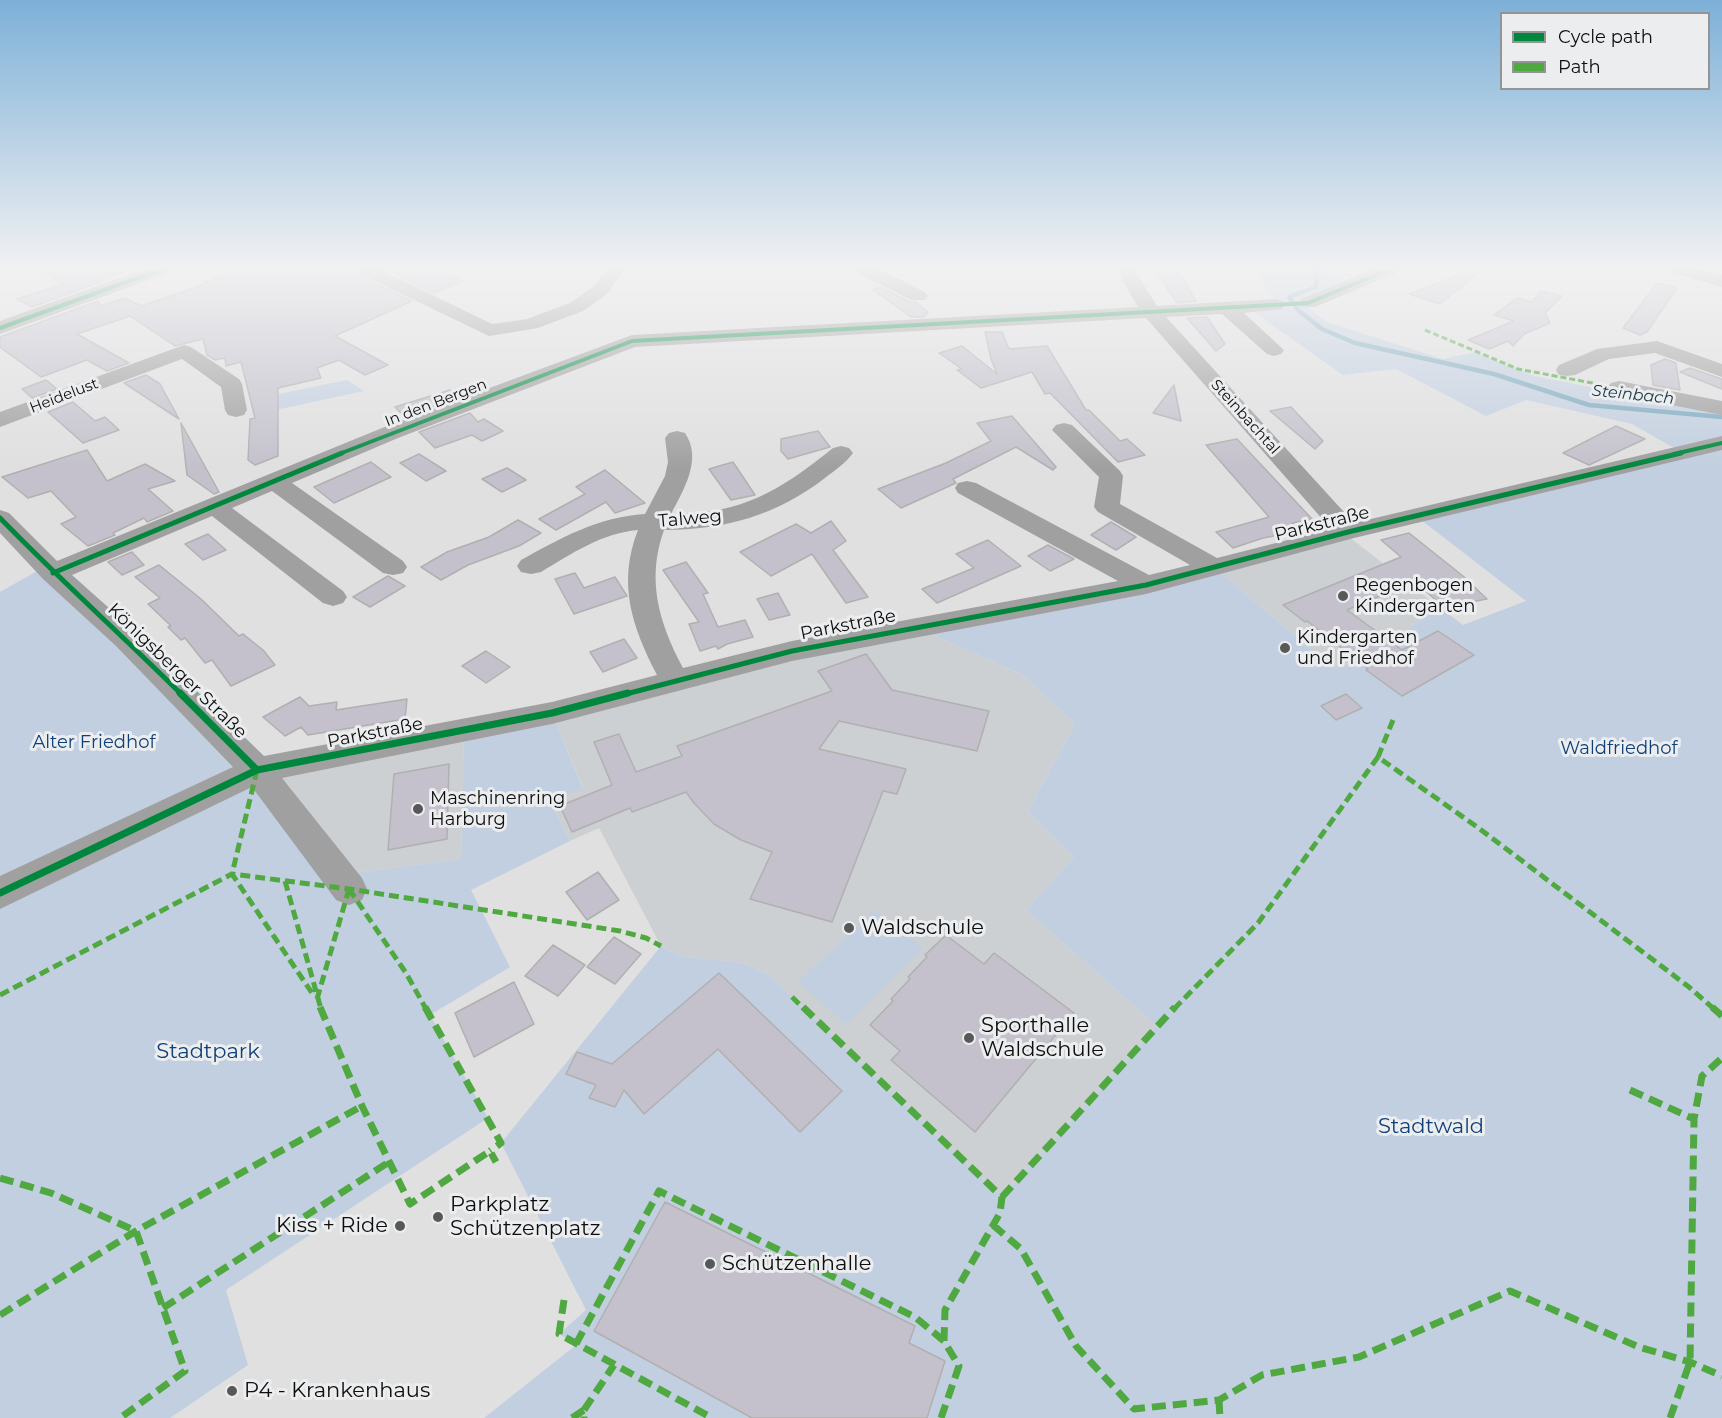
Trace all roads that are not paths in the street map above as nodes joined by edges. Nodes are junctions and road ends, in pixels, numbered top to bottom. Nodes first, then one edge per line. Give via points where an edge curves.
1 (749, 335) edge
2 (1172, 335) edge
3 (1257, 335) edge
4 (1657, 335) edge
5 (1657, 347) junction
6 (1274, 350) dead end
7 (1567, 370) dead end
8 (1722, 371) edge
9 (1619, 388) dead end
10 (1722, 408) edge
11 (236, 410) dead end
12 (0, 420) edge
13 (1064, 430) dead end
14 (677, 438) dead end
15 (1722, 443) edge
16 (842, 453) dead end
17 (274, 481) junction
18 (967, 488) dead end
19 (214, 506) junction
20 (654, 522) junction
21 (1348, 532) junction
22 (6, 533) edge
23 (531, 566) dead end
24 (393, 567) dead end
25 (1215, 568) junction
26 (53, 573) junction
27 (1146, 585) junction
28 (333, 597) dead end
29 (675, 681) junction
30 (257, 770) junction
31 (349, 889) dead end
32 (0, 893) edge

1 - 17 street, In den Bergen via 632,341
2 - 21 street, Steinbachtal
3 - 6 street
4 - 5 street
5 - 7 street via 1604,353
5 - 8 street
9 - 10 street
11 - 12 street, Heidelust via 231,384 184,351
13 - 25 street via 1111,476 1107,507
14 - 20 street via 679,470
15 - 21 street, Parkstraße
16 - 20 street, Talweg via 800,487 758,508 700,521
17 - 19 street, In den Bergen
17 - 24 street
18 - 27 street
19 - 26 street, In den Bergen
19 - 28 street
20 - 23 street, Talweg via 616,525 589,533
20 - 29 street via 642,558 641,598 646,623
21 - 25 street, Parkstraße
22 - 26 street, Königsberger Straße
25 - 27 street, Parkstraße
26 - 30 street, Königsberger Straße via 126,639
27 - 29 street, Parkstraße via 792,651
29 - 30 street, Parkstraße via 552,713
30 - 31 street
30 - 32 street, Parkstraße

